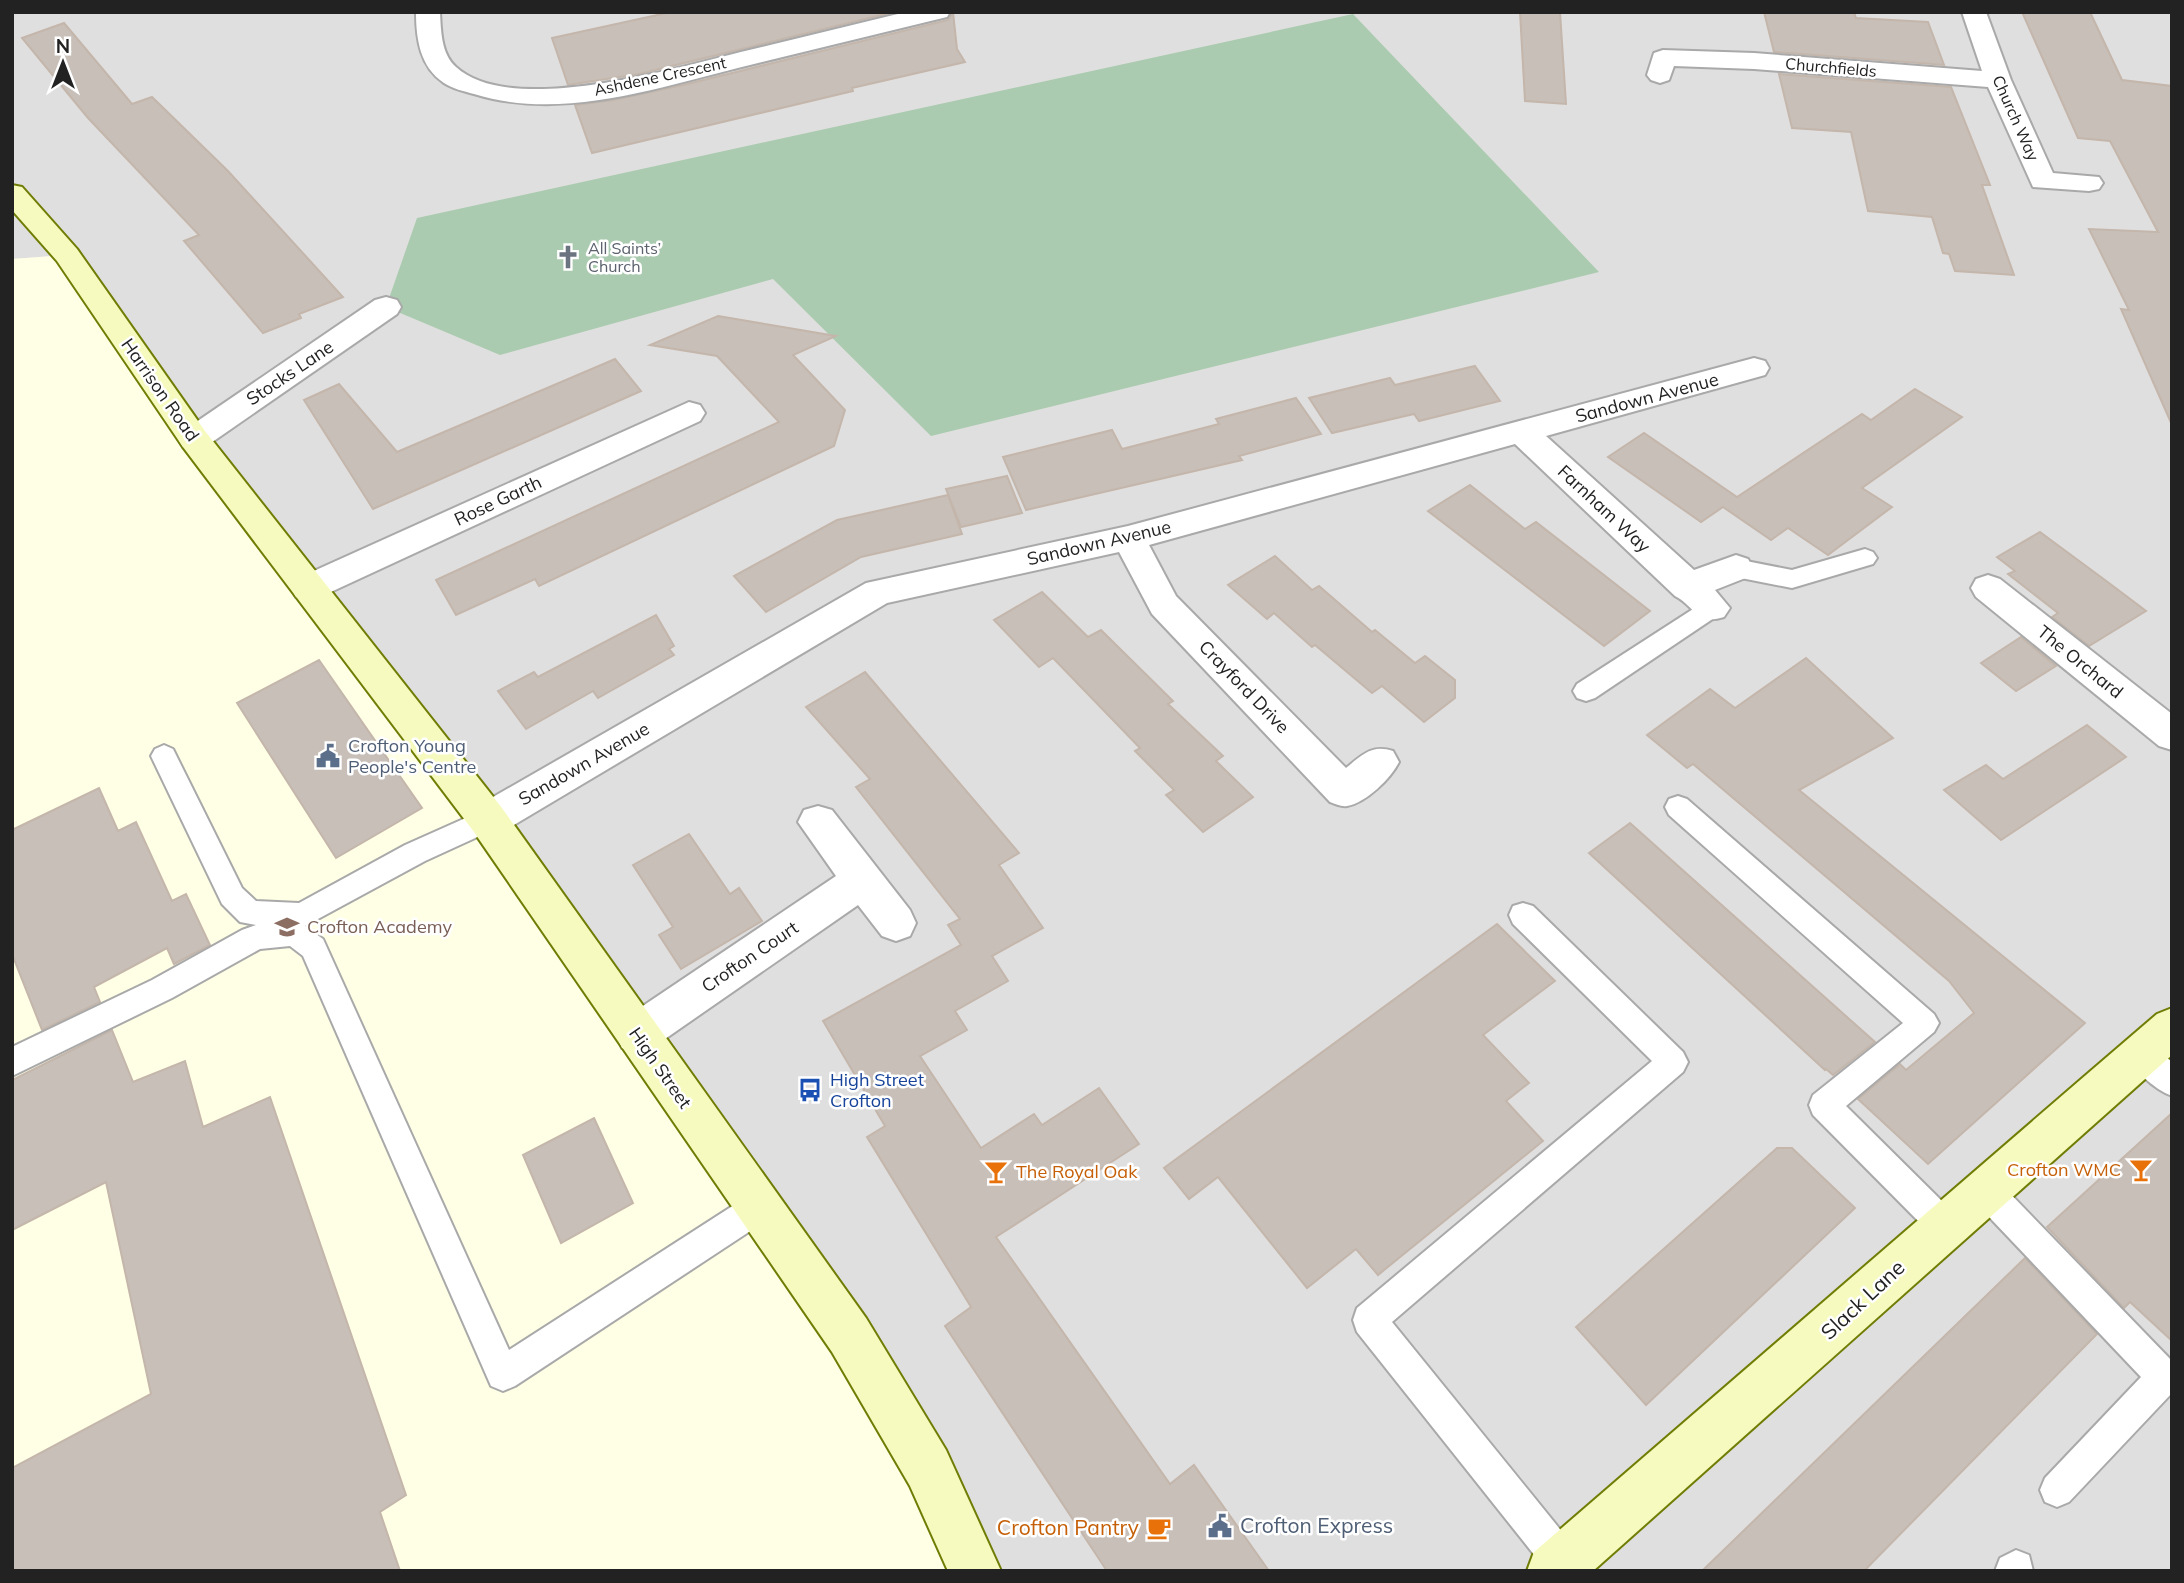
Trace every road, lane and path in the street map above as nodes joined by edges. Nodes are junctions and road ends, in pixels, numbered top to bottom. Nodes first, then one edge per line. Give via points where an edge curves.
1 (428, 12) edge
2 (938, 12) edge
3 (1974, 12) edge
4 (1634, 57) dead end
5 (1998, 80) junction
6 (2089, 183) dead end
7 (12, 193) edge
8 (386, 307) dead end
9 (1754, 368) dead end
10 (689, 414) dead end
11 (1522, 432) junction
12 (194, 439) junction
13 (1128, 538) junction
14 (1865, 558) dead end
15 (1736, 568) joint
16 (308, 589) junction
17 (1988, 589) dead end
18 (1699, 597) junction
19 (1586, 691) dead end
20 (2172, 735) edge
21 (164, 756) dead end
22 (1380, 762) dead end
23 (1678, 807) dead end
24 (488, 820) junction
25 (818, 822) dead end
26 (862, 880) junction
27 (1523, 915) dead end
28 (896, 923) dead end
29 (637, 1034) junction
30 (2162, 1055) edge
31 (12, 1062) edge
32 (1984, 1189) junction
33 (759, 1207) junction
34 (1944, 1225) junction
35 (2057, 1490) dead end
36 (1558, 1566) edge
37 (975, 1571) edge

1 - 2 street, Ashdene Crescent via 430,49 443,69 461,82 496,93 535,96 640,83
3 - 5 street, Church Way
4 - 5 street, Churchfields via 1662,67 1754,61
5 - 6 street, Church Way via 2043,181
7 - 12 street, Harrison Road via 67,255
8 - 12 street, Stocks Lane
9 - 11 street, Sandown Avenue
10 - 16 street, Rose Garth
11 - 13 street, Sandown Avenue
11 - 18 street, Farnham Way
12 - 16 street, Harrison Road
13 - 22 street, Crayford Drive via 1164,605 1344,791
13 - 24 street, Sandown Avenue via 878,593
14 - 15 lane via 1792,579
15 - 18 street
16 - 24 street, High Street
17 - 20 street, The Orchard
18 - 19 lane
21 - 24 lane via 232,896 250,913 302,915 415,853
23 - 34 lane via 1924,1023 1824,1105
24 - 29 street, High Street
25 - 26 street
26 - 28 street
26 - 29 street, Crofton Court
27 - 36 lane via 1673,1062 1369,1320
29 - 33 street, High Street
30 - 32 street, Slack Lane
31 - 33 lane via 252,939 289,932 303,936 313,948 503,1374
32 - 34 street, Slack Lane
32 - 35 lane via 2164,1377
33 - 37 street, High Street via 849,1335 928,1468
34 - 36 street, Slack Lane via 1819,1341

